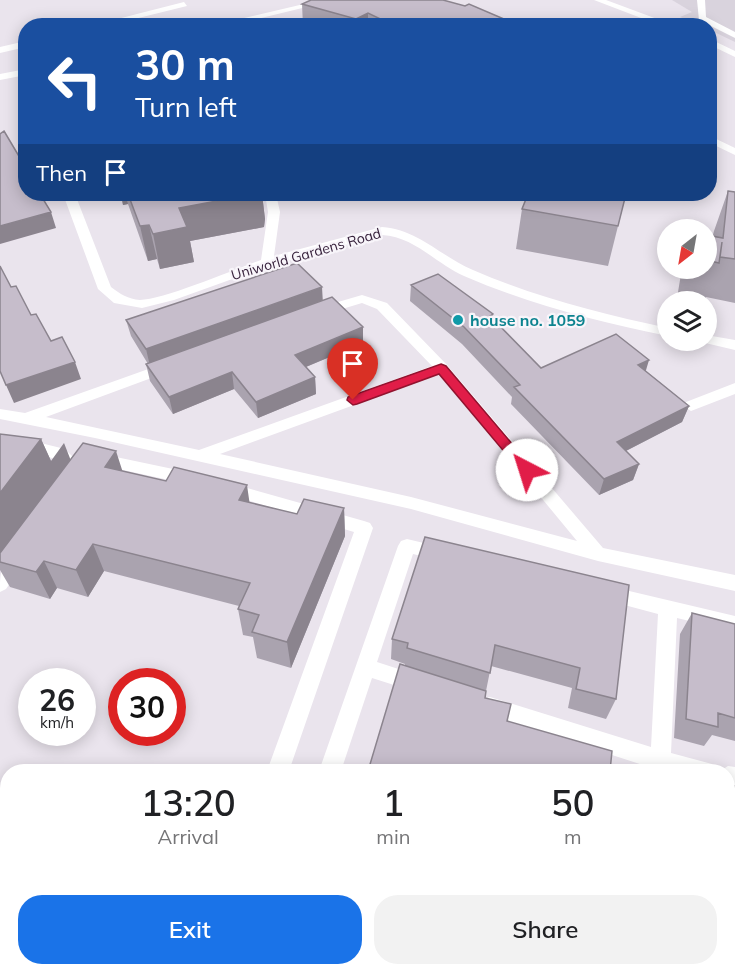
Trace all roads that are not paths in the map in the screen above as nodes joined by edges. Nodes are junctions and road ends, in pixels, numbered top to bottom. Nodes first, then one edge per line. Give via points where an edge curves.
1 (597, 0) edge
2 (701, 0) edge
3 (334, 1) edge
4 (184, 4) dead end
5 (127, 18) edge
6 (252, 18) edge
7 (649, 18) edge
8 (702, 18) edge
9 (717, 26) edge
10 (735, 35) edge
11 (717, 45) edge
12 (18, 46) edge
13 (0, 50) edge
14 (735, 54) edge
15 (18, 74) edge
16 (0, 77) edge
17 (717, 143) edge
18 (735, 152) edge
19 (72, 201) edge
20 (272, 201) edge
21 (267, 262) junction
22 (308, 316) edge
23 (657, 329) edge
24 (717, 341) edge
25 (735, 345) edge
26 (177, 364) edge
27 (441, 368) junction
28 (735, 388) edge
29 (691, 406) edge
30 (0, 414) edge
31 (24, 420) junction
32 (0, 439) edge
33 (198, 456) junction
34 (85, 467) edge
35 (47, 484) dead end
36 (26, 546) edge
37 (598, 554) junction
38 (464, 559) edge
39 (735, 583) edge
40 (0, 584) edge
41 (589, 590) edge
42 (668, 609) junction
43 (735, 624) edge
44 (365, 667) junction
45 (433, 688) edge
46 (467, 699) edge
47 (280, 764) edge
48 (332, 764) edge
49 (654, 764) edge
50 (660, 764) edge

1 - 7 street
2 - 8 street
3 - 6 street
4 - 5 street
9 - 10 street
11 - 14 street
12 - 13 street
15 - 16 street
17 - 18 street
19 - 21 street, Uniworld Gardens Road via 105,289 119,300 142,304
20 - 21 street
21 - 23 street, Uniworld Gardens Road via 395,230 449,264 504,287
22 - 27 street via 352,300 373,301
24 - 25 street
26 - 31 street
27 - 33 street
27 - 37 street
28 - 29 street
30 - 31 street
31 - 33 street
32 - 35 street via 66,458
33 - 37 street via 411,503
34 - 47 street via 91,458 167,472 364,528
36 - 40 street
37 - 39 street
38 - 44 street via 408,546
41 - 42 street
42 - 43 street
42 - 50 street
44 - 45 street
44 - 48 street
46 - 49 street

